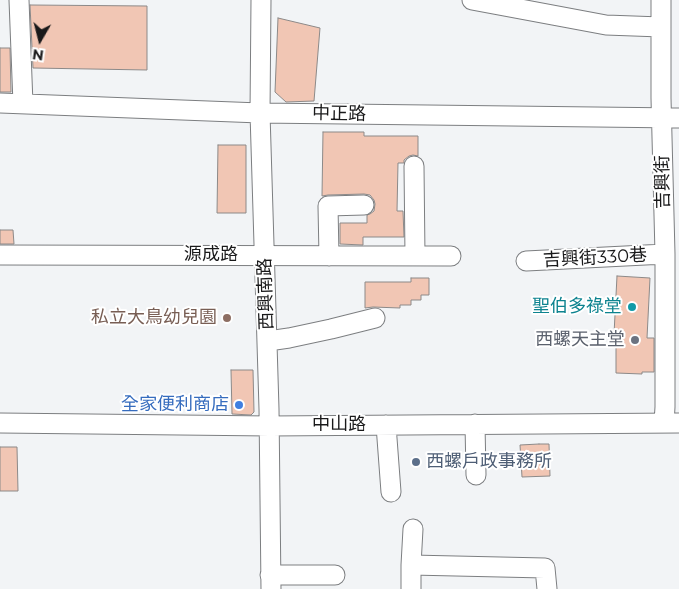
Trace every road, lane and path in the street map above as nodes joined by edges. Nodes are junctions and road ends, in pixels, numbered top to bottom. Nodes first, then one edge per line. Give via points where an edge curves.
1 (19, 0) edge
2 (260, 0) edge
3 (472, 0) edge
4 (661, 0) edge
5 (564, 9) edge
6 (661, 26) junction
7 (0, 103) edge
8 (23, 104) junction
9 (260, 113) junction
10 (670, 118) edge
11 (414, 166) dead end
12 (364, 205) dead end
13 (665, 254) junction
14 (264, 255) junction
15 (0, 256) edge
16 (329, 256) junction
17 (415, 256) junction
18 (451, 256) dead end
19 (526, 261) dead end
20 (375, 318) dead end
21 (268, 340) junction
22 (0, 423) edge
23 (671, 423) edge
24 (475, 424) junction
25 (386, 425) junction
26 (270, 426) junction
27 (476, 475) dead end
28 (391, 492) dead end
29 (413, 529) dead end
30 (411, 565) junction
31 (335, 575) dead end
32 (270, 582) edge
33 (412, 589) edge
34 (547, 589) edge

1 - 8 street
2 - 9 street, 西興南路
3 - 5 street
4 - 6 street, 吉興街
5 - 6 street via 606,25
6 - 10 street, 吉興街 via 661,98
7 - 8 street, 中正路
8 - 9 street, 中正路
9 - 10 street, 中正路
9 - 14 street, 西興南路
10 - 13 street, 吉興街
11 - 17 street
12 - 16 street via 328,206
13 - 19 street, 吉興街330巷
13 - 23 street, 吉興街 via 665,406
14 - 15 street, 源成路
14 - 16 street, 源成路
14 - 21 street, 西興南路
16 - 17 street, 源成路
17 - 18 street, 源成路
20 - 21 street via 331,330
21 - 26 street, 西興南路
22 - 26 street, 中山路
23 - 24 street, 中山路
24 - 25 street, 中山路
24 - 27 street
25 - 26 street, 中山路
25 - 28 street
26 - 32 street, 西興南路
29 - 30 street
30 - 33 street
30 - 34 street via 546,568
31 - 32 street

